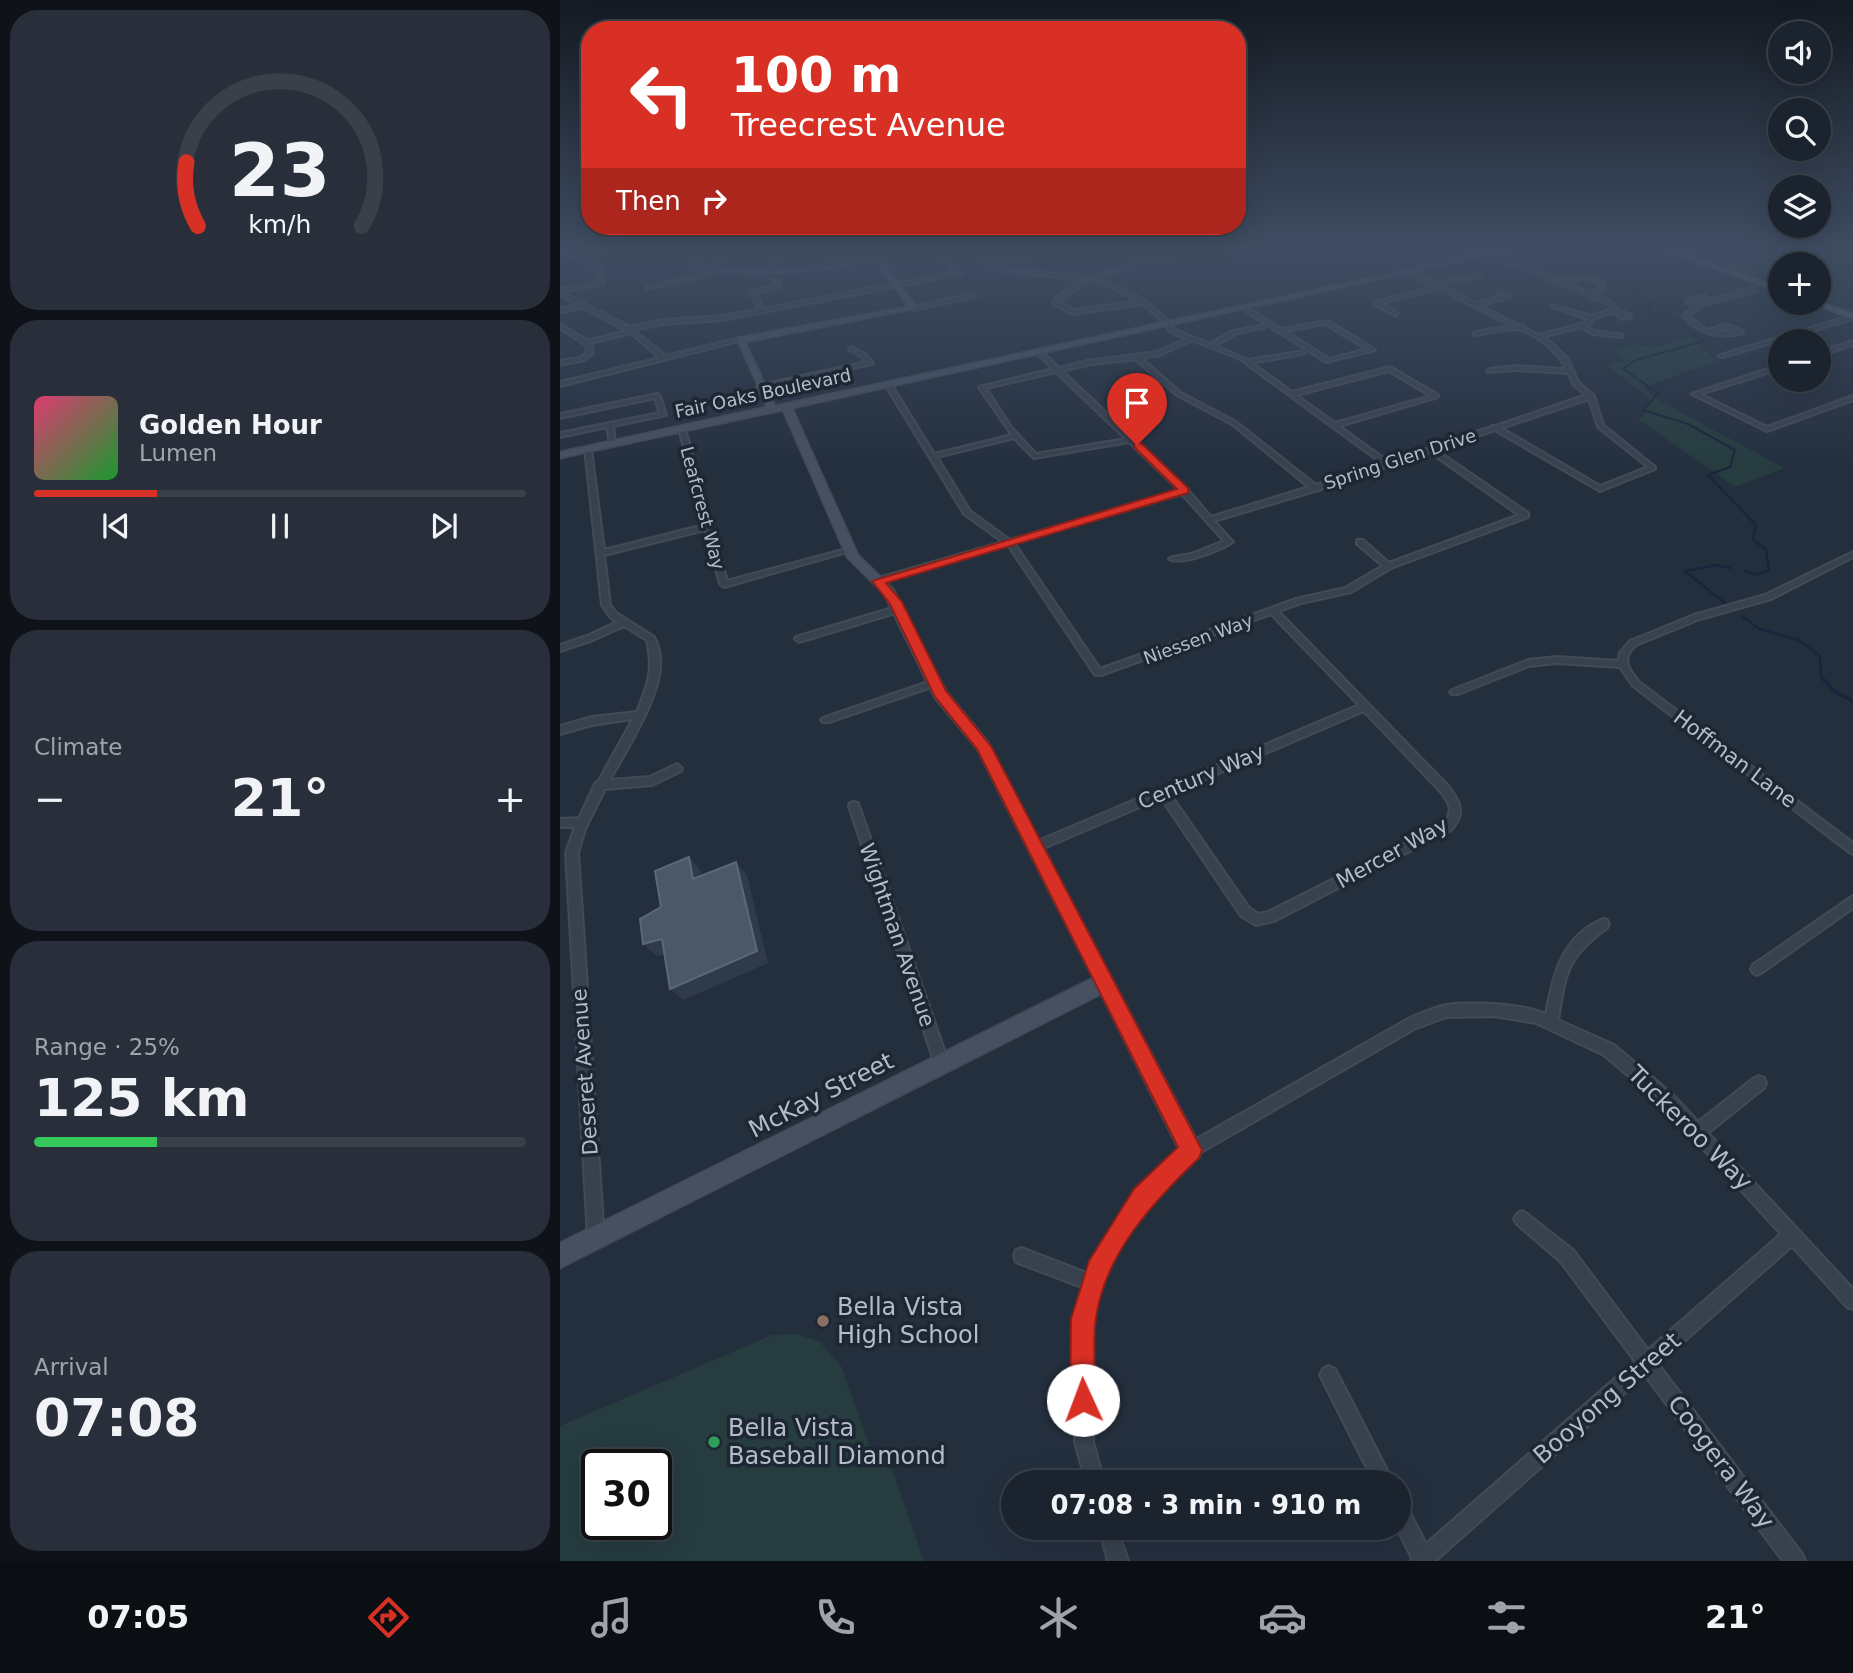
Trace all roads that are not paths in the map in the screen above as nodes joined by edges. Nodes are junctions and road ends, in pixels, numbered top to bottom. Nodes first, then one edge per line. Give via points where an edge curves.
1 (617, 323) edge
2 (656, 323) edge
3 (835, 323) edge
4 (1175, 323) edge
5 (1267, 323) edge
6 (1322, 323) edge
7 (1327, 323) edge
8 (1515, 323) edge
9 (1588, 323) edge
10 (1697, 323) edge
11 (1831, 323) edge
12 (1170, 324) junction
13 (560, 326) edge
14 (1262, 326) dead end
15 (1521, 326) junction
16 (1581, 326) junction
17 (631, 330) junction
18 (1279, 331) junction
19 (1476, 334) dead end
20 (1620, 335) dead end
21 (1540, 336) junction
22 (1191, 339) junction
23 (740, 341) junction
24 (586, 343) junction
25 (1853, 343) edge
26 (1212, 345) junction
27 (1758, 345) junction
28 (852, 349) dead end
29 (1831, 350) edge
30 (1038, 351) junction
31 (1302, 352) dead end
32 (1721, 356) dead end
33 (1136, 357) junction
34 (663, 358) junction
35 (1247, 362) junction
36 (560, 363) edge
37 (1058, 370) junction
38 (1490, 371) dead end
39 (1571, 371) junction
40 (1768, 371) edge
41 (560, 384) edge
42 (888, 384) junction
43 (760, 386) junction
44 (1292, 394) junction
45 (1591, 396) junction
46 (1853, 398) edge
47 (779, 408) junction
48 (560, 416) edge
49 (610, 425) junction
50 (1335, 425) junction
51 (1494, 427) junction
52 (682, 429) junction
53 (560, 435) edge
54 (1015, 436) junction
55 (1130, 440) junction
56 (612, 444) junction
57 (588, 449) junction
58 (1430, 449) junction
59 (560, 455) edge
60 (933, 457) junction
61 (1386, 463) junction
62 (1315, 488) junction
63 (1184, 491) junction
64 (1208, 520) junction
65 (707, 527) junction
66 (1360, 542) dead end
67 (1010, 543) junction
68 (850, 551) junction
69 (600, 554) junction
70 (1853, 554) edge
71 (1173, 559) dead end
72 (1388, 566) junction
73 (878, 581) junction
74 (899, 610) junction
75 (1273, 611) junction
76 (624, 622) junction
77 (799, 639) dead end
78 (560, 648) edge
79 (1622, 664) junction
80 (934, 683) junction
81 (1455, 692) dead end
82 (1366, 706) junction
83 (639, 715) junction
84 (826, 720) dead end
85 (560, 730) edge
86 (677, 768) dead end
87 (600, 785) junction
88 (1164, 793) junction
89 (854, 806) dead end
90 (580, 822) junction
91 (560, 823) edge
92 (1035, 848) junction
93 (1853, 849) edge
94 (1853, 901) edge
95 (1603, 924) dead end
96 (1757, 969) dead end
97 (1105, 982) junction
98 (1552, 1023) junction
99 (942, 1064) junction
100 (1759, 1083) dead end
101 (1698, 1132) junction
102 (1191, 1150) junction
103 (1522, 1219) dead end
104 (1792, 1235) junction
105 (596, 1238) junction
106 (560, 1256) edge
107 (1022, 1256) dead end
108 (1092, 1283) junction
109 (1853, 1301) edge
110 (1647, 1362) junction
111 (1329, 1375) dead end
112 (1092, 1470) edge
113 (1378, 1470) edge
114 (1411, 1537) edge
115 (1112, 1540) edge
116 (1422, 1560) edge
117 (1118, 1561) edge
118 (1795, 1561) edge

1 - 17 street
2 - 17 street
3 - 23 street
4 - 12 street, Fair Oaks Boulevard
5 - 18 street
6 - 18 street
7 - 18 street via 1372,350 1328,361
8 - 15 street
9 - 16 street
10 - 27 street via 1723,337 1733,335
11 - 27 street
12 - 22 street via 1173,331
12 - 30 street, Fair Oaks Boulevard
13 - 24 street
14 - 26 street via 1233,333
15 - 19 street
15 - 21 street
16 - 20 street
16 - 21 street
17 - 24 street
17 - 34 street
21 - 39 street via 1562,355
22 - 26 street
22 - 33 street via 1168,351
23 - 34 street
23 - 43 street
24 - 36 street via 587,356
25 - 29 street
26 - 35 street
27 - 32 street
28 - 43 street via 870,363
30 - 37 street
30 - 42 street, Fair Oaks Boulevard
31 - 35 street
33 - 37 street
33 - 62 street via 1180,394 1234,423
34 - 41 street
35 - 44 street
37 - 54 street via 982,387
37 - 55 street
38 - 39 street
39 - 45 street via 1576,384
40 - 46 street via 1695,394 1767,429
42 - 47 street, Fair Oaks Boulevard
42 - 60 street, Niessen Way
43 - 47 street
44 - 50 street
44 - 50 street via 1390,369 1436,397
45 - 51 street, Spring Glen Drive
45 - 51 street via 1605,432 1653,468 1600,489
47 - 52 street, Fair Oaks Boulevard
47 - 68 street
48 - 49 street via 657,396 662,406 664,414
49 - 53 street
49 - 56 street
50 - 61 street
51 - 58 street, Spring Glen Drive
52 - 56 street, Fair Oaks Boulevard
52 - 65 street, Leafcrest Way
54 - 55 street via 1034,456
54 - 60 street
55 - 63 street
56 - 57 street, Fair Oaks Boulevard
57 - 59 street, Fair Oaks Boulevard
57 - 69 street, Deseret Avenue
58 - 61 street, Spring Glen Drive
58 - 72 street, Niessen Way via 1525,515
60 - 67 street, Niessen Way via 967,512
61 - 62 street, Spring Glen Drive
62 - 64 street, Spring Glen Drive
63 - 64 street
63 - 67 street
64 - 71 street via 1229,542
65 - 68 street, Leafcrest Way via 724,584
65 - 69 street
66 - 72 street
67 - 73 street
67 - 75 street, Niessen Way via 1098,673
68 - 73 street
69 - 76 street, Deseret Avenue via 606,605
70 - 79 street via 1768,597 1697,617 1633,643 1624,649
72 - 75 street, Niessen Way via 1348,590
73 - 74 street
74 - 77 street
74 - 80 street
75 - 82 street, Mercer Way
76 - 78 street
76 - 83 street, Deseret Avenue via 646,633 658,656 653,689
79 - 81 street via 1528,663
79 - 93 street, Hoffman Lane via 1636,684
80 - 84 street
80 - 92 street via 979,740
82 - 88 street, Century Way
82 - 88 street, Mercer Way via 1447,792 1457,811 1455,820 1270,917 1256,920 1245,912
83 - 85 street
83 - 87 street, Deseret Avenue
86 - 87 street via 652,781
87 - 90 street, Deseret Avenue
88 - 92 street, Century Way
89 - 99 street, Wightman Avenue
90 - 91 street
90 - 105 street, Deseret Avenue via 572,853
92 - 97 street
94 - 96 street
95 - 98 street via 1576,942 1566,957
97 - 99 street, McKay Street
97 - 102 street
98 - 101 street, Tuckeroo Way via 1609,1050 1647,1079
98 - 102 street, Tuckeroo Way via 1494,1010 1446,1011 1410,1024
99 - 105 street, McKay Street
100 - 101 street
101 - 104 street, Tuckeroo Way
102 - 108 street, Tuckeroo Way via 1142,1197
103 - 110 street, Coogera Way via 1567,1256
104 - 109 street, Tuckeroo Way
104 - 110 street, Booyong Street
105 - 106 street, McKay Street
107 - 108 street
108 - 112 street, Tuckeroo Way via 1083,1319 1081,1357 1084,1442
110 - 116 street, Booyong Street
110 - 118 street, Coogera Way
111 - 113 street
114 - 116 street
115 - 117 street

